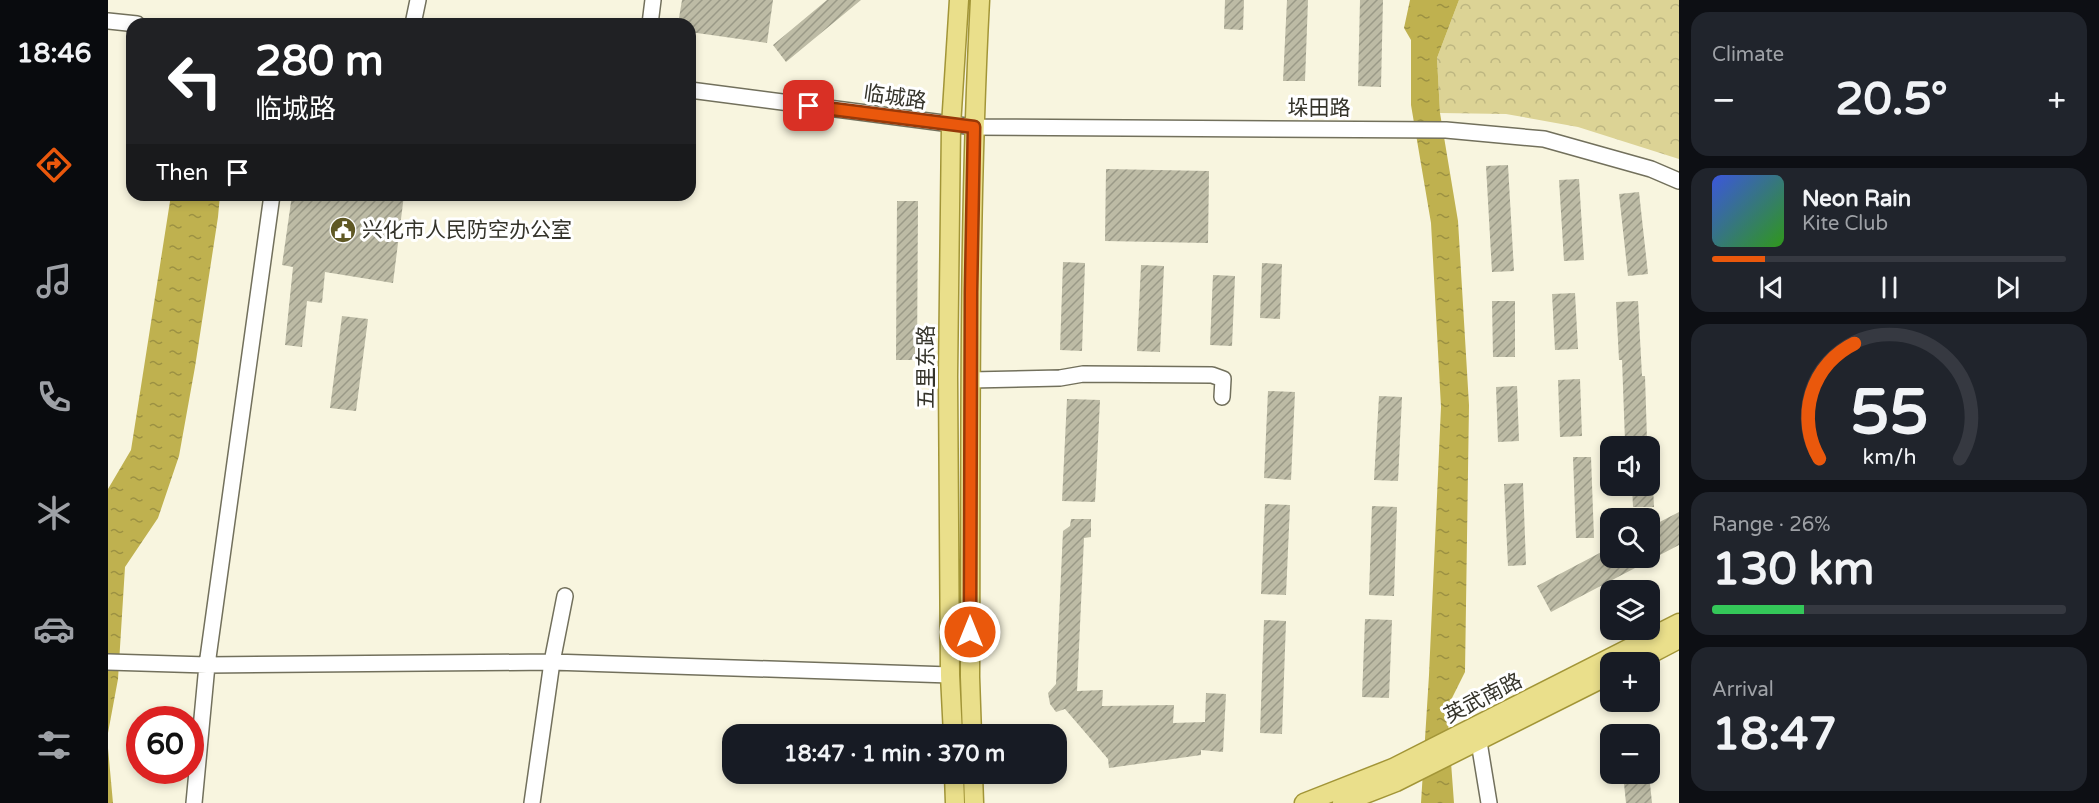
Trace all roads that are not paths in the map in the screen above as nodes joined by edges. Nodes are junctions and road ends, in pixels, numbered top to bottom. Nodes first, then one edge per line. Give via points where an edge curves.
1 (418, 0) edge
2 (653, 0) edge
3 (959, 0) edge
4 (980, 0) edge
5 (414, 18) edge
6 (651, 18) edge
7 (108, 21) edge
8 (126, 23) edge
9 (696, 91) edge
10 (951, 126) junction
11 (974, 127) junction
12 (1679, 181) edge
13 (271, 201) edge
14 (971, 380) junction
15 (1222, 397) dead end
16 (565, 597) dead end
17 (1679, 623) edge
18 (1679, 639) edge
19 (1654, 652) edge
20 (108, 662) edge
21 (552, 662) junction
22 (207, 664) junction
23 (950, 675) junction
24 (1600, 679) edge
25 (952, 724) edge
26 (972, 724) edge
27 (1476, 735) junction
28 (1395, 775) junction
29 (954, 784) edge
30 (973, 784) edge
31 (194, 803) edge
32 (532, 803) edge
33 (955, 803) edge
34 (974, 803) edge
35 (1304, 803) edge
36 (1342, 803) edge
37 (1489, 803) edge

1 - 5 street
2 - 6 street
3 - 10 main road, 五里东路
4 - 11 main road
7 - 8 street
9 - 10 street, 临城路
10 - 11 street, 垛田路
10 - 23 main road, 五里东路
11 - 12 street, 垛田路 via 1446,130 1544,139 1651,169
11 - 14 main road
13 - 22 street
14 - 15 street via 1083,374 1212,375 1223,379
14 - 26 main road
16 - 21 street
17 - 27 main road, 英武南路
18 - 19 main road
20 - 22 street
21 - 22 street
21 - 23 street
21 - 32 street
22 - 31 street
23 - 25 main road, 五里东路
24 - 27 main road, 英武南路
27 - 28 main road, 英武南路
27 - 37 street
28 - 35 main road, 英武南路
28 - 36 main road, 英武南路
29 - 33 main road
30 - 34 main road

